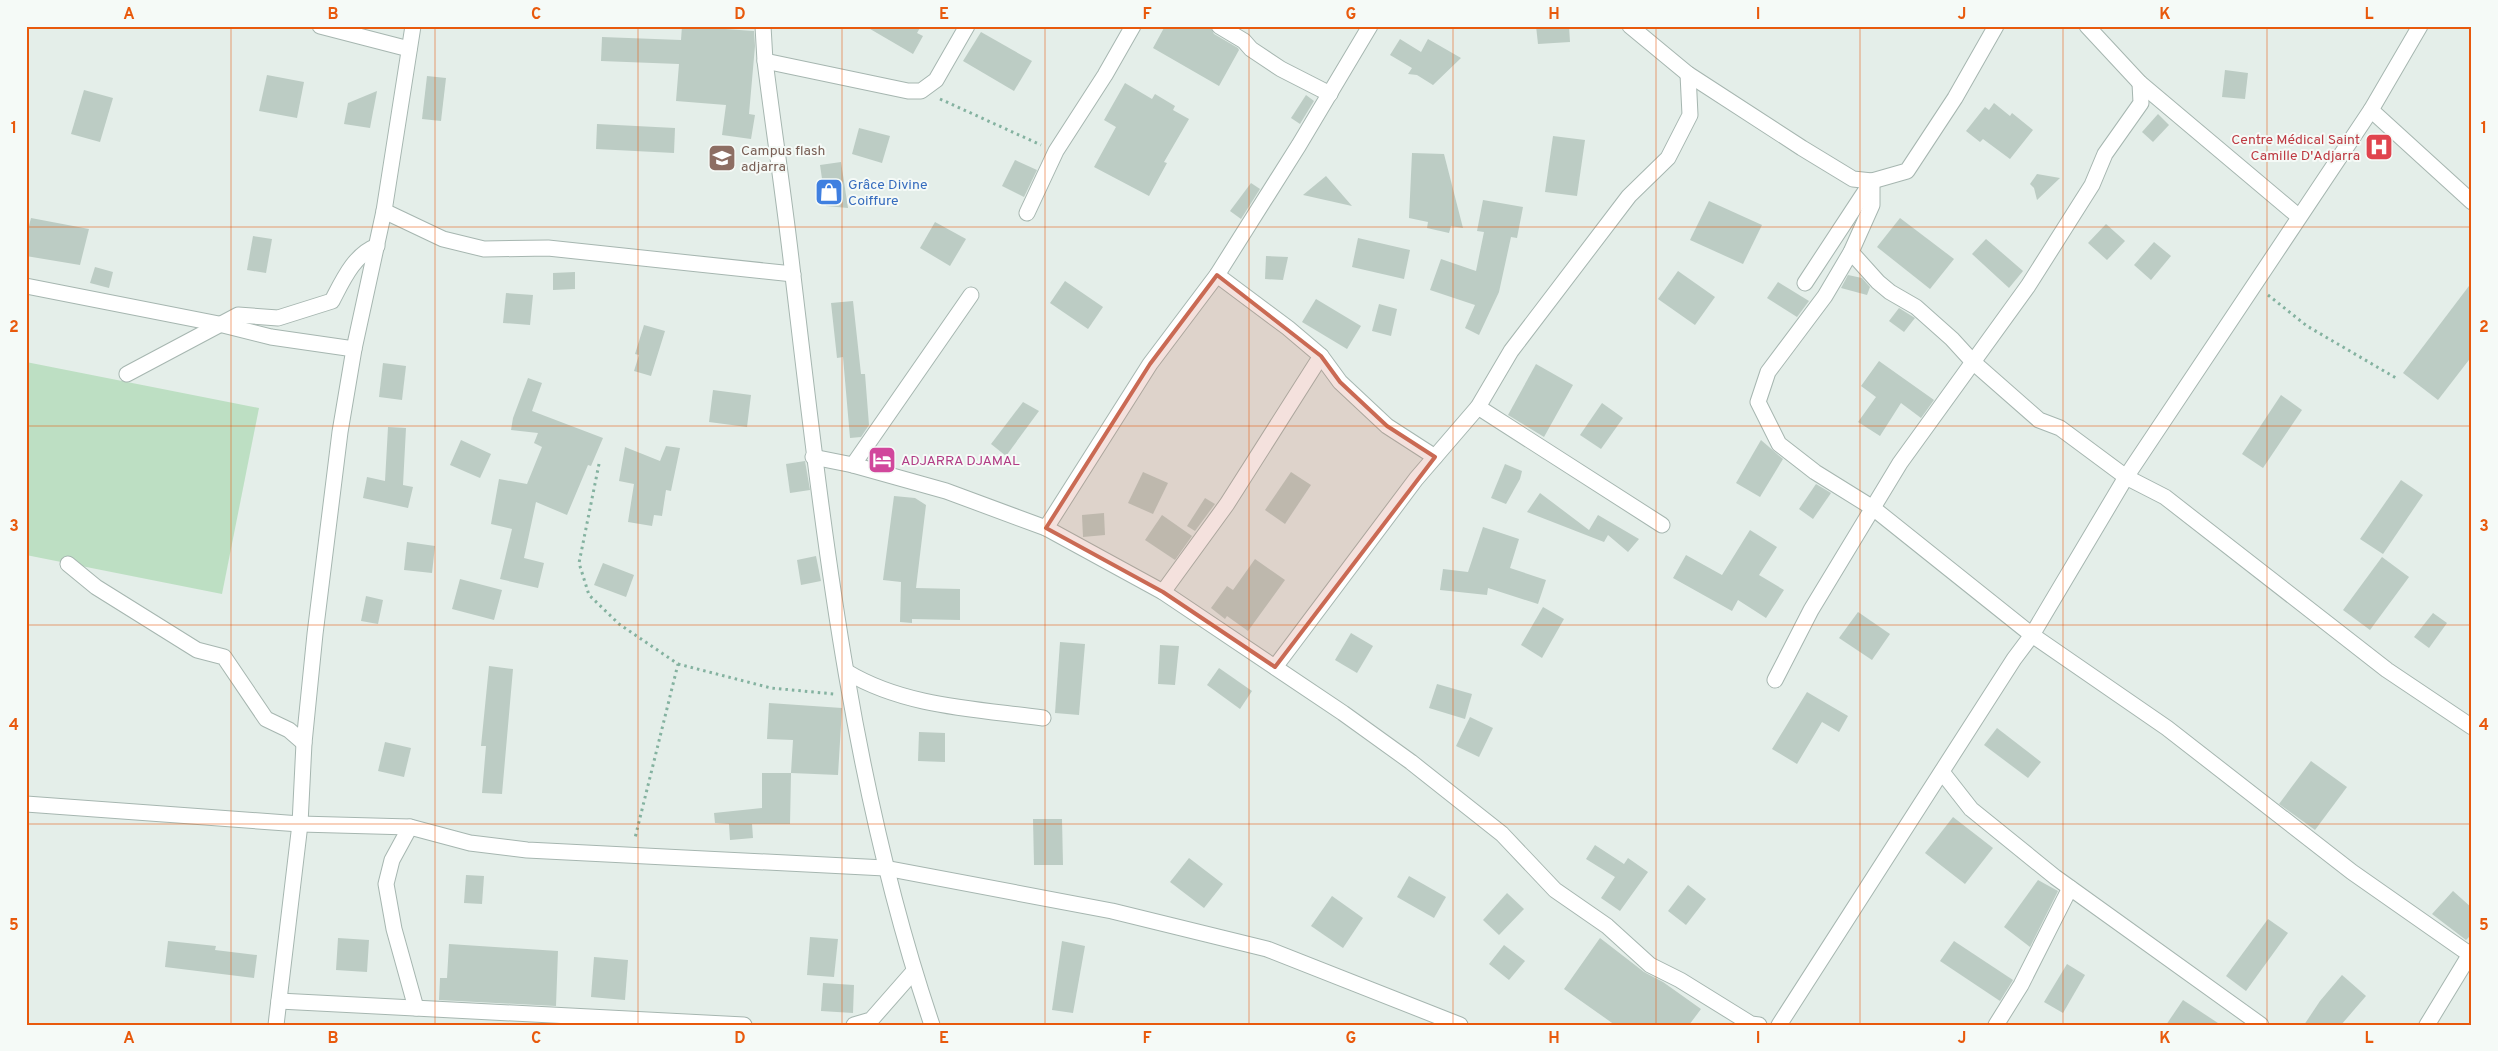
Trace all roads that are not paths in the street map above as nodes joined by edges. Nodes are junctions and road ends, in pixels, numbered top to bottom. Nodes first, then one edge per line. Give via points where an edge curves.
1 (320, 26) edge
2 (413, 26) edge
3 (763, 26) edge
4 (967, 26) edge
5 (1133, 26) edge
6 (1219, 26) edge
7 (1370, 26) edge
8 (1630, 26) edge
9 (1996, 26) edge
10 (2087, 26) edge
11 (2420, 26) edge
12 (409, 49) junction
13 (765, 61) junction
14 (1688, 74) junction
15 (2140, 83) junction
16 (1330, 94) junction
17 (2371, 110) junction
18 (1872, 181) junction
19 (2472, 202) edge
20 (384, 212) junction
21 (1027, 213) dead end
22 (2298, 216) junction
23 (377, 246) junction
24 (1851, 252) junction
25 (793, 274) junction
26 (1216, 275) junction
27 (1805, 282) dead end
28 (26, 286) edge
29 (971, 295) dead end
30 (219, 324) junction
31 (354, 348) junction
32 (1322, 356) junction
33 (1973, 362) junction
34 (127, 374) dead end
35 (1478, 406) junction
36 (813, 457) junction
37 (1435, 457) junction
38 (853, 465) junction
39 (2126, 476) junction
40 (1873, 508) junction
41 (1662, 526) dead end
42 (1046, 528) junction
43 (68, 564) dead end
44 (1163, 592) junction
45 (2032, 635) junction
46 (1275, 666) junction
47 (847, 672) junction
48 (1775, 680) dead end
49 (1043, 718) dead end
50 (2472, 727) edge
51 (304, 743) junction
52 (1942, 772) junction
53 (26, 804) edge
54 (300, 824) junction
55 (410, 827) junction
56 (885, 868) junction
57 (2070, 888) junction
58 (2471, 954) edge
59 (914, 971) junction
60 (279, 1001) junction
61 (416, 1008) junction
62 (276, 1025) edge
63 (744, 1025) edge
64 (854, 1025) edge
65 (932, 1025) edge
66 (1460, 1025) edge
67 (1759, 1025) edge
68 (1779, 1025) edge
69 (1996, 1025) edge
70 (2261, 1025) edge
71 (2427, 1025) edge

1 - 12 street
2 - 12 street
3 - 13 street
4 - 13 street via 936,80 921,91
5 - 21 street via 1056,151
6 - 16 street via 1281,69
7 - 16 street
8 - 14 street
9 - 18 street via 1955,98 1907,171
10 - 15 street
11 - 17 street
12 - 20 street
13 - 25 street
14 - 18 street via 1853,179
14 - 35 street via 1690,115 1668,158 1630,196 1511,351
15 - 22 street
15 - 33 street via 2141,103 2105,154 2092,185 2028,286
16 - 26 street
17 - 19 street
17 - 22 street
18 - 24 street via 1872,205
18 - 27 street
20 - 23 street
20 - 25 street via 443,239 484,249 548,248
22 - 39 street
23 - 30 street via 348,270 332,301 278,318 238,315
23 - 31 street
24 - 33 street via 1878,282 1916,307
24 - 40 street via 1825,296 1768,372 1758,402 1779,444
25 - 36 street
26 - 32 street
26 - 42 street via 1150,364
28 - 30 street
29 - 38 street
30 - 31 street via 271,337
30 - 34 street
31 - 51 street via 340,432
32 - 37 street via 1340,382 1387,426
32 - 44 street via 1227,504
33 - 39 street via 2039,420 2060,428
33 - 40 street via 1900,463
35 - 37 street
35 - 41 street
36 - 38 street
36 - 47 street
37 - 46 street
38 - 42 street via 946,491
39 - 45 street
39 - 50 street via 2165,497 2387,670
40 - 45 street
40 - 48 street via 1811,610
42 - 44 street
43 - 51 street via 96,587 197,650 224,658 266,720 288,730
44 - 46 street
45 - 52 street
45 - 58 street via 2167,728 2352,872
46 - 67 street via 1411,762 1494,828 1555,890 1607,926 1650,965 1751,1024
47 - 49 street via 873,686 922,701
47 - 56 street
51 - 54 street
52 - 57 street via 1971,809
52 - 68 street
53 - 54 street
54 - 55 street
54 - 60 street
55 - 56 street via 470,844 526,850
55 - 61 street via 392,860 386,884 394,928
56 - 59 street
56 - 66 street via 1112,911 1267,949
57 - 69 street via 2021,985
57 - 70 street
58 - 71 street
59 - 64 street via 871,1020
59 - 65 street
60 - 61 street
60 - 62 street
61 - 63 street

